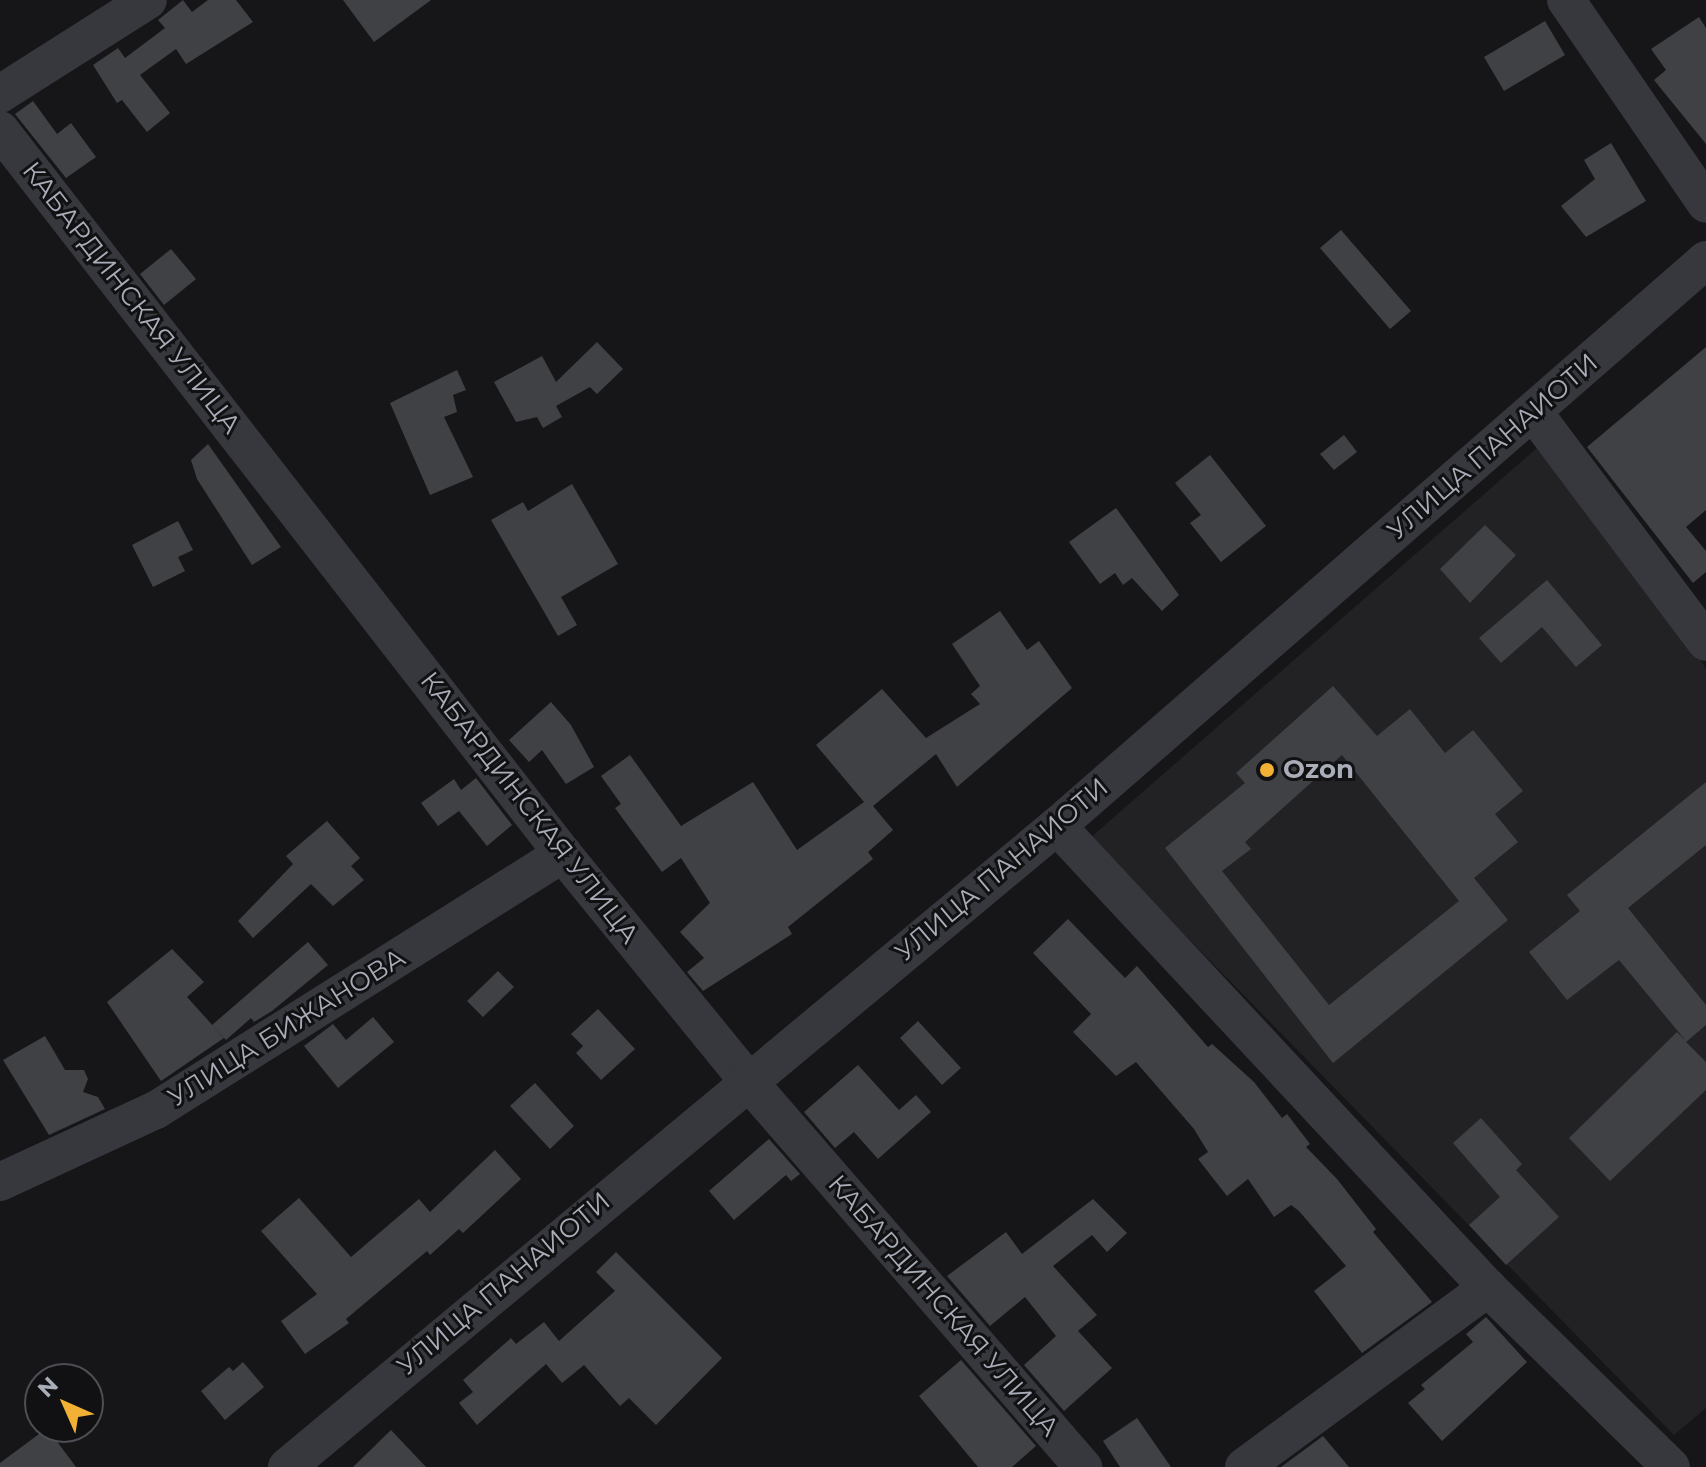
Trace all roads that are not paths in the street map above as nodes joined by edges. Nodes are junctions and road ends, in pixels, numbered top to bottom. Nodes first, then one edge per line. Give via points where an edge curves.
1 (148, 0) edge
2 (1566, 0) edge
3 (0, 94) edge
4 (0, 130) edge
5 (1706, 204) edge
6 (1706, 260) edge
7 (1534, 413) junction
8 (1706, 642) edge
9 (1057, 826) junction
10 (563, 854) junction
11 (747, 1080) junction
12 (0, 1182) edge
13 (1488, 1288) junction
14 (287, 1467) edge
15 (1083, 1467) edge
16 (1244, 1467) edge
17 (1671, 1467) edge

1 - 3 street
2 - 5 street
4 - 10 street, КАБАРДИНСКАЯ УЛИЦА
6 - 7 street, УЛИЦА ПАНАИОТИ
7 - 8 street
7 - 9 street, УЛИЦА ПАНАИОТИ
9 - 11 street, УЛИЦА ПАНАИОТИ
9 - 13 street
10 - 11 street, КАБАРДИНСКАЯ УЛИЦА
10 - 12 street, УЛИЦА БИЖАНОВА via 156,1110
11 - 14 street, УЛИЦА ПАНАИОТИ
11 - 15 street, КАБАРДИНСКАЯ УЛИЦА
13 - 16 street
13 - 17 street

